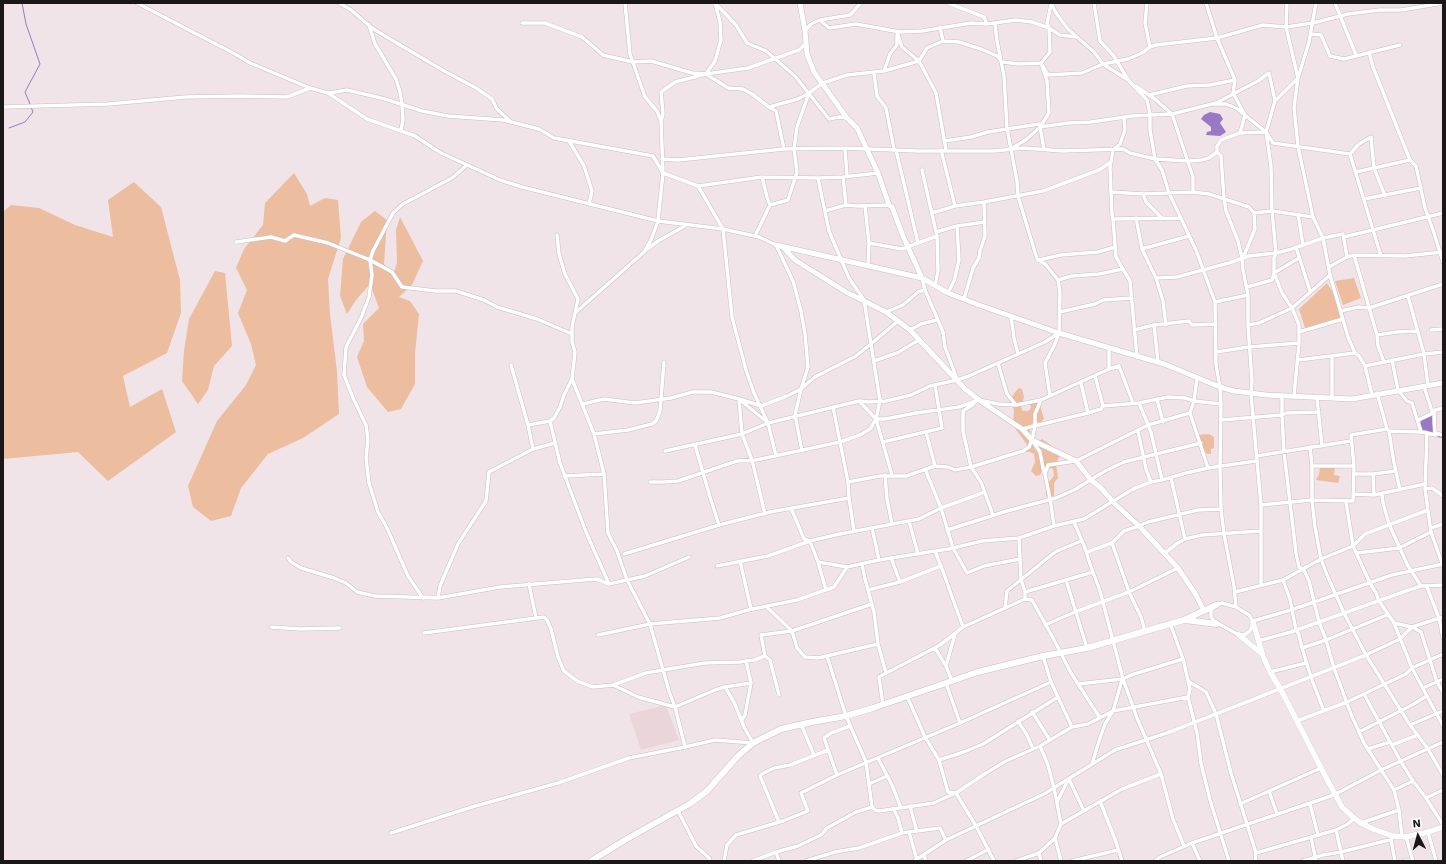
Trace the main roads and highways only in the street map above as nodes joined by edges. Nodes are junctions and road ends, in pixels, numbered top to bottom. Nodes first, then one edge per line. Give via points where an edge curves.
1 (1216, 605) road end
2 (1184, 620) junction
3 (1253, 622) road end
4 (1217, 624) road end
5 (1240, 635) road end
6 (1263, 656) junction
7 (1443, 826) edge
8 (591, 861) edge

1 - 2 highway
2 - 4 highway
2 - 8 highway via 1088,648 978,672 846,716 781,729 753,743 738,756 708,791 691,803
3 - 6 main road
5 - 6 main road
6 - 7 main road via 1342,807 1361,823 1392,838 1428,832

